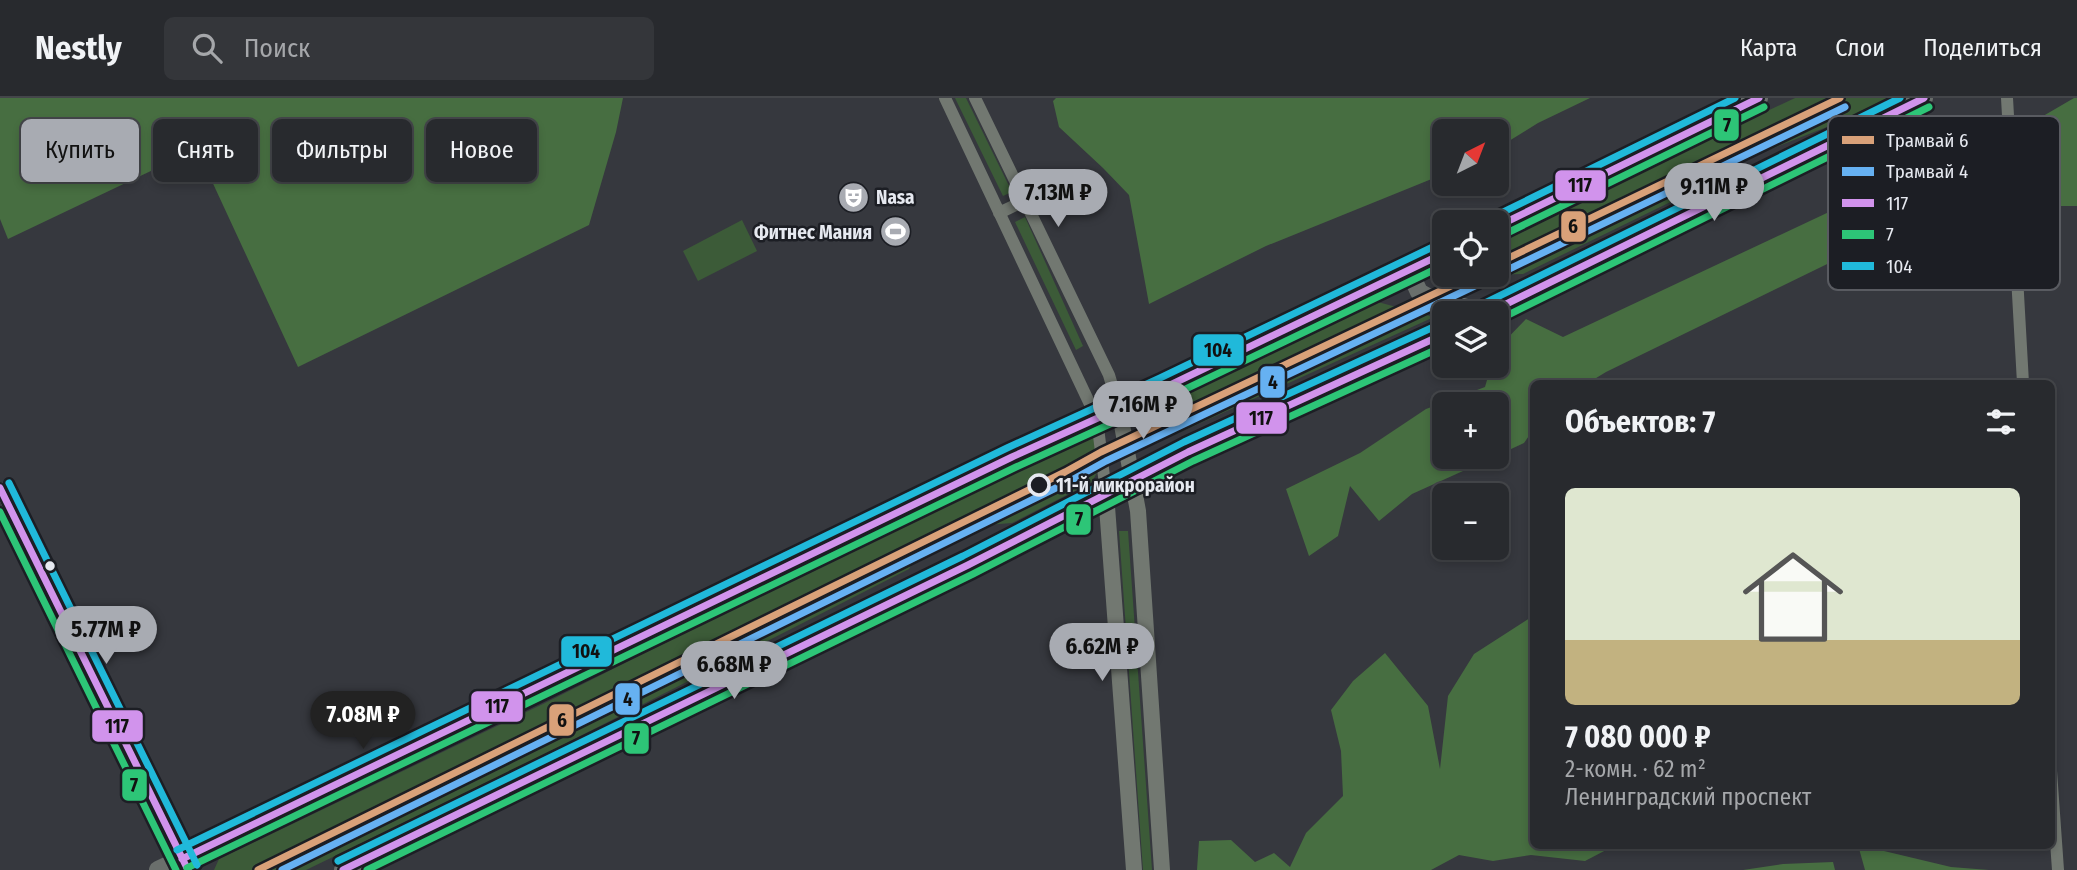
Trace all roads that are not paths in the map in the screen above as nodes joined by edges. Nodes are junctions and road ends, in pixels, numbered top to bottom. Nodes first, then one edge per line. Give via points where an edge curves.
1 (945, 98) edge
2 (975, 98) edge
3 (1759, 98) edge
4 (1924, 98) edge
5 (2007, 98) edge
6 (1887, 116) edge
7 (2008, 116) edge
8 (1828, 145) edge
9 (1026, 200) junction
10 (999, 213) junction
11 (1509, 221) edge
12 (1432, 259) edge
13 (1409, 270) junction
14 (2018, 290) edge
15 (1442, 301) edge
16 (1509, 302) edge
17 (1432, 340) edge
18 (2023, 380) edge
19 (1119, 409) junction
20 (1097, 419) junction
21 (1132, 479) junction
22 (0, 488) edge
23 (1106, 493) junction
24 (2055, 820) edge
25 (185, 864) edge
26 (158, 870) edge
27 (343, 870) edge
28 (1134, 870) edge
29 (1162, 870) edge
30 (2059, 870) edge

1 - 10 street
2 - 9 street
3 - 11 main road
4 - 6 main road
5 - 7 street
8 - 16 main road
9 - 10 street
9 - 19 street via 1110,375
10 - 20 street
12 - 13 main road
13 - 15 main road via 1419,292
13 - 19 main road
14 - 18 street
17 - 21 main road
19 - 20 main road
19 - 21 street
20 - 23 street
20 - 25 main road
21 - 23 main road
21 - 29 street via 1138,511
22 - 25 street
23 - 27 main road
23 - 28 street
24 - 30 street
25 - 26 main road

